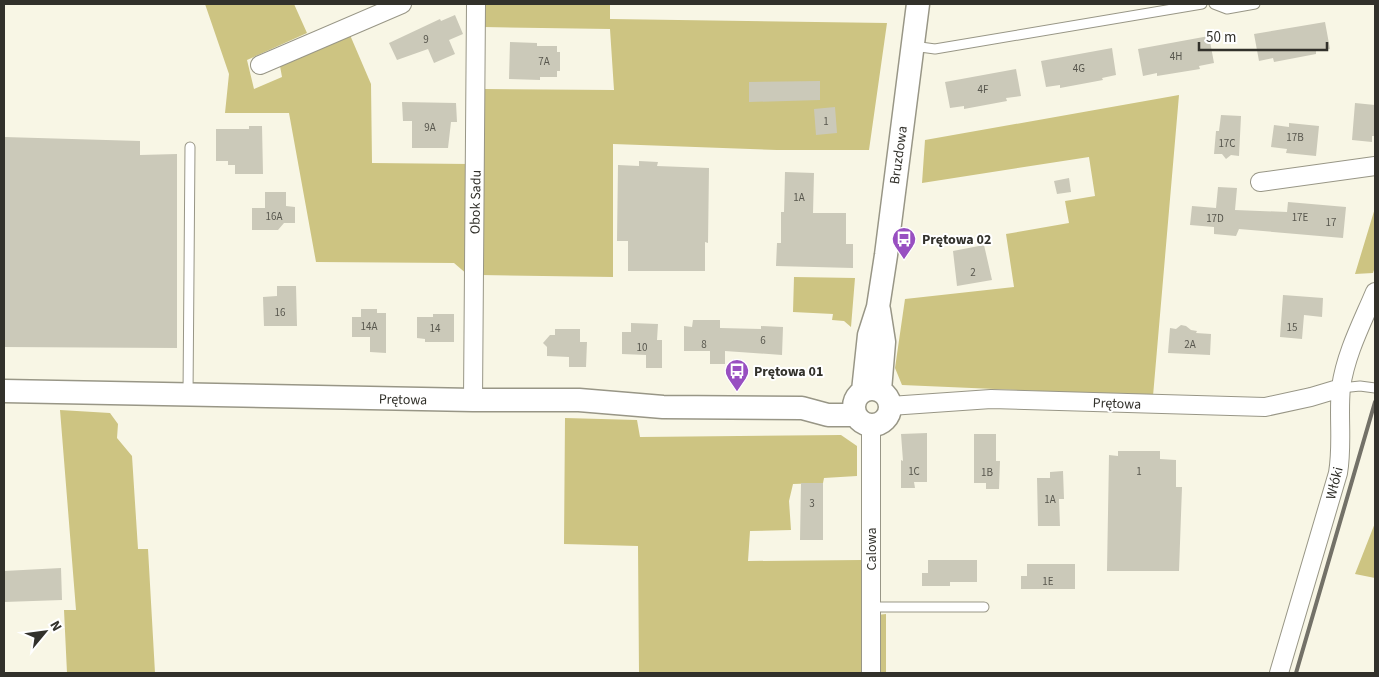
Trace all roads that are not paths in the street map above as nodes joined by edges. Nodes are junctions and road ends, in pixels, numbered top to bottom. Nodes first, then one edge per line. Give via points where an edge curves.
1 (402, 4) edge
2 (476, 4) edge
3 (918, 4) edge
4 (1202, 4) edge
5 (1214, 4) edge
6 (1255, 4) edge
7 (912, 46) junction
8 (260, 65) dead end
9 (190, 147) dead end
10 (1375, 166) edge
11 (1260, 182) dead end
12 (1375, 292) edge
13 (1341, 388) junction
14 (1375, 388) edge
15 (4, 391) edge
16 (188, 395) junction
17 (473, 400) junction
18 (869, 404) junction
19 (871, 607) junction
20 (984, 607) dead end
21 (871, 673) edge
22 (1278, 673) edge

1 - 8 street
2 - 17 street, Obok Sadu
3 - 7 street, Bruzdowa
4 - 7 lane via 935,49
5 - 6 lane via 1227,9
7 - 18 street, Bruzdowa via 878,306 869,335
9 - 16 lane
10 - 11 street
12 - 13 street, Włóki via 1348,356
13 - 14 lane
13 - 18 street, Prętowa via 1311,398 1265,406 991,399
13 - 22 street, Włóki via 1338,473
15 - 16 street, Prętowa
16 - 17 street, Prętowa
17 - 18 street, Prętowa via 579,400 664,407 802,408 828,415
18 - 19 street, Calowa
19 - 20 lane
19 - 21 street, Calowa

